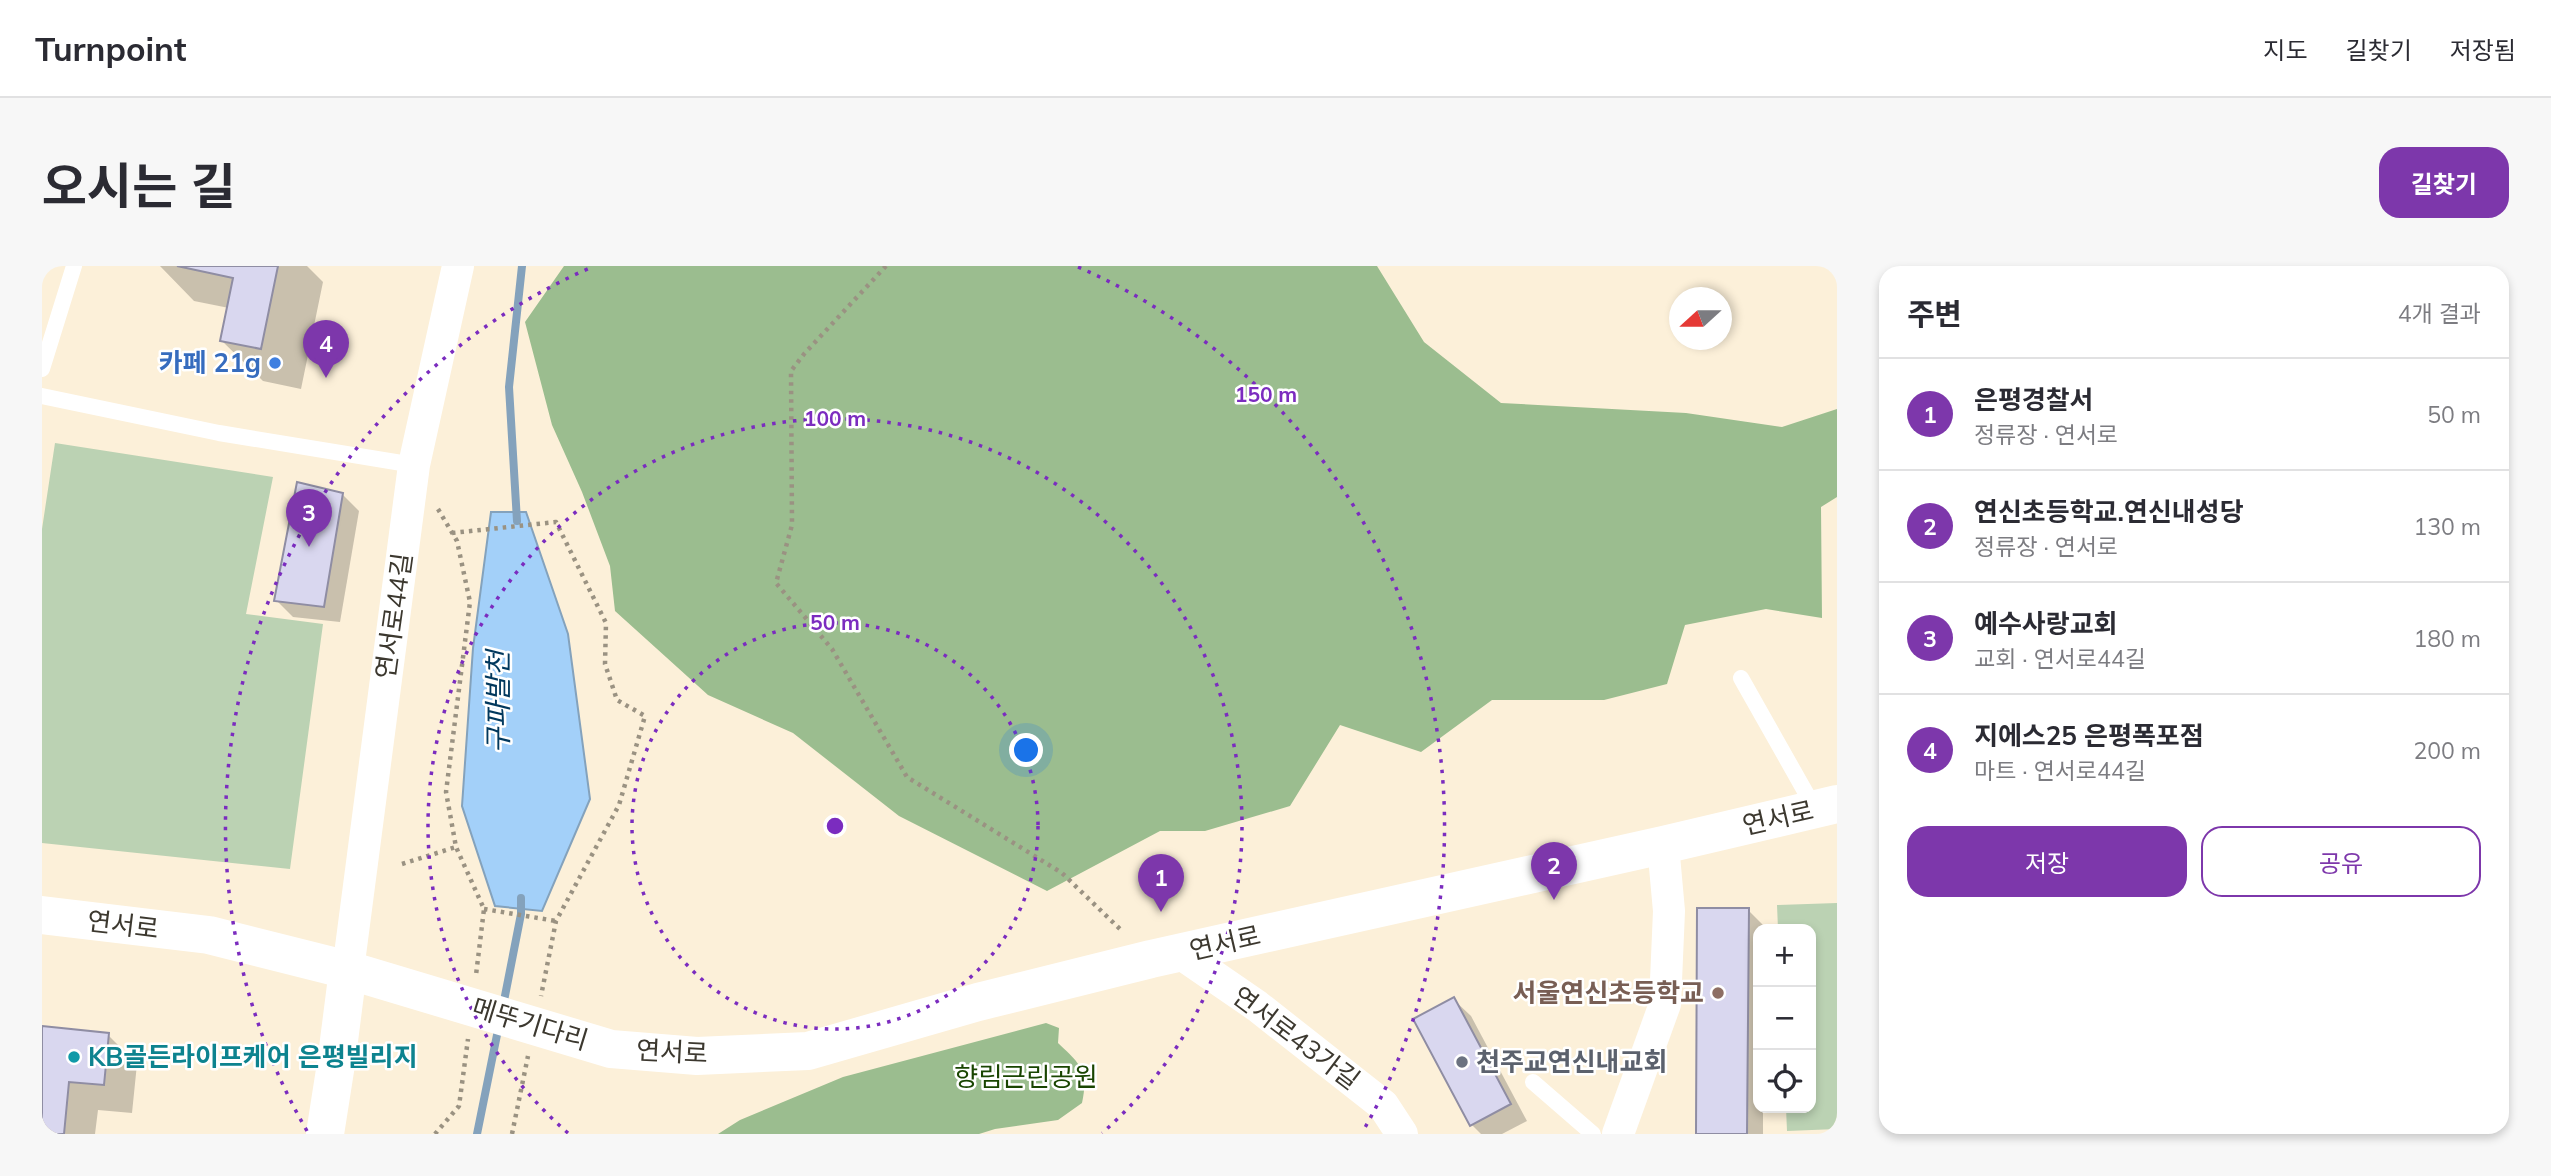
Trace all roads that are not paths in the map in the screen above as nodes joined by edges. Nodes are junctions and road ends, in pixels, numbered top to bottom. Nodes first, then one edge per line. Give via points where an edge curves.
1 (74, 266) edge
2 (458, 266) edge
3 (42, 369) edge
4 (42, 396) edge
5 (414, 466) junction
6 (1741, 678) dead end
7 (1826, 807) edge
8 (1663, 845) junction
9 (42, 915) edge
10 (1166, 956) junction
11 (348, 970) junction
12 (464, 1004) joint
13 (611, 1049) joint
14 (1534, 1083) dead end
15 (325, 1134) edge
16 (1402, 1134) edge
17 (1593, 1134) edge
18 (1618, 1134) edge

1 - 3 lane
2 - 5 street, 연서로44길
4 - 5 lane via 219,433
5 - 11 street, 연서로44길
6 - 7 lane
7 - 8 main road, 연서로
8 - 10 main road, 연서로
8 - 18 street via 1669,911 1665,1004
9 - 11 main road, 연서로 via 209,935
10 - 13 main road, 연서로 via 978,1002 807,1051 697,1056
10 - 16 street, 연서로43가길 via 1257,1006 1383,1105
11 - 12 main road, 연서로
11 - 15 main road
12 - 13 main road, 메뚜기다리
14 - 17 lane

